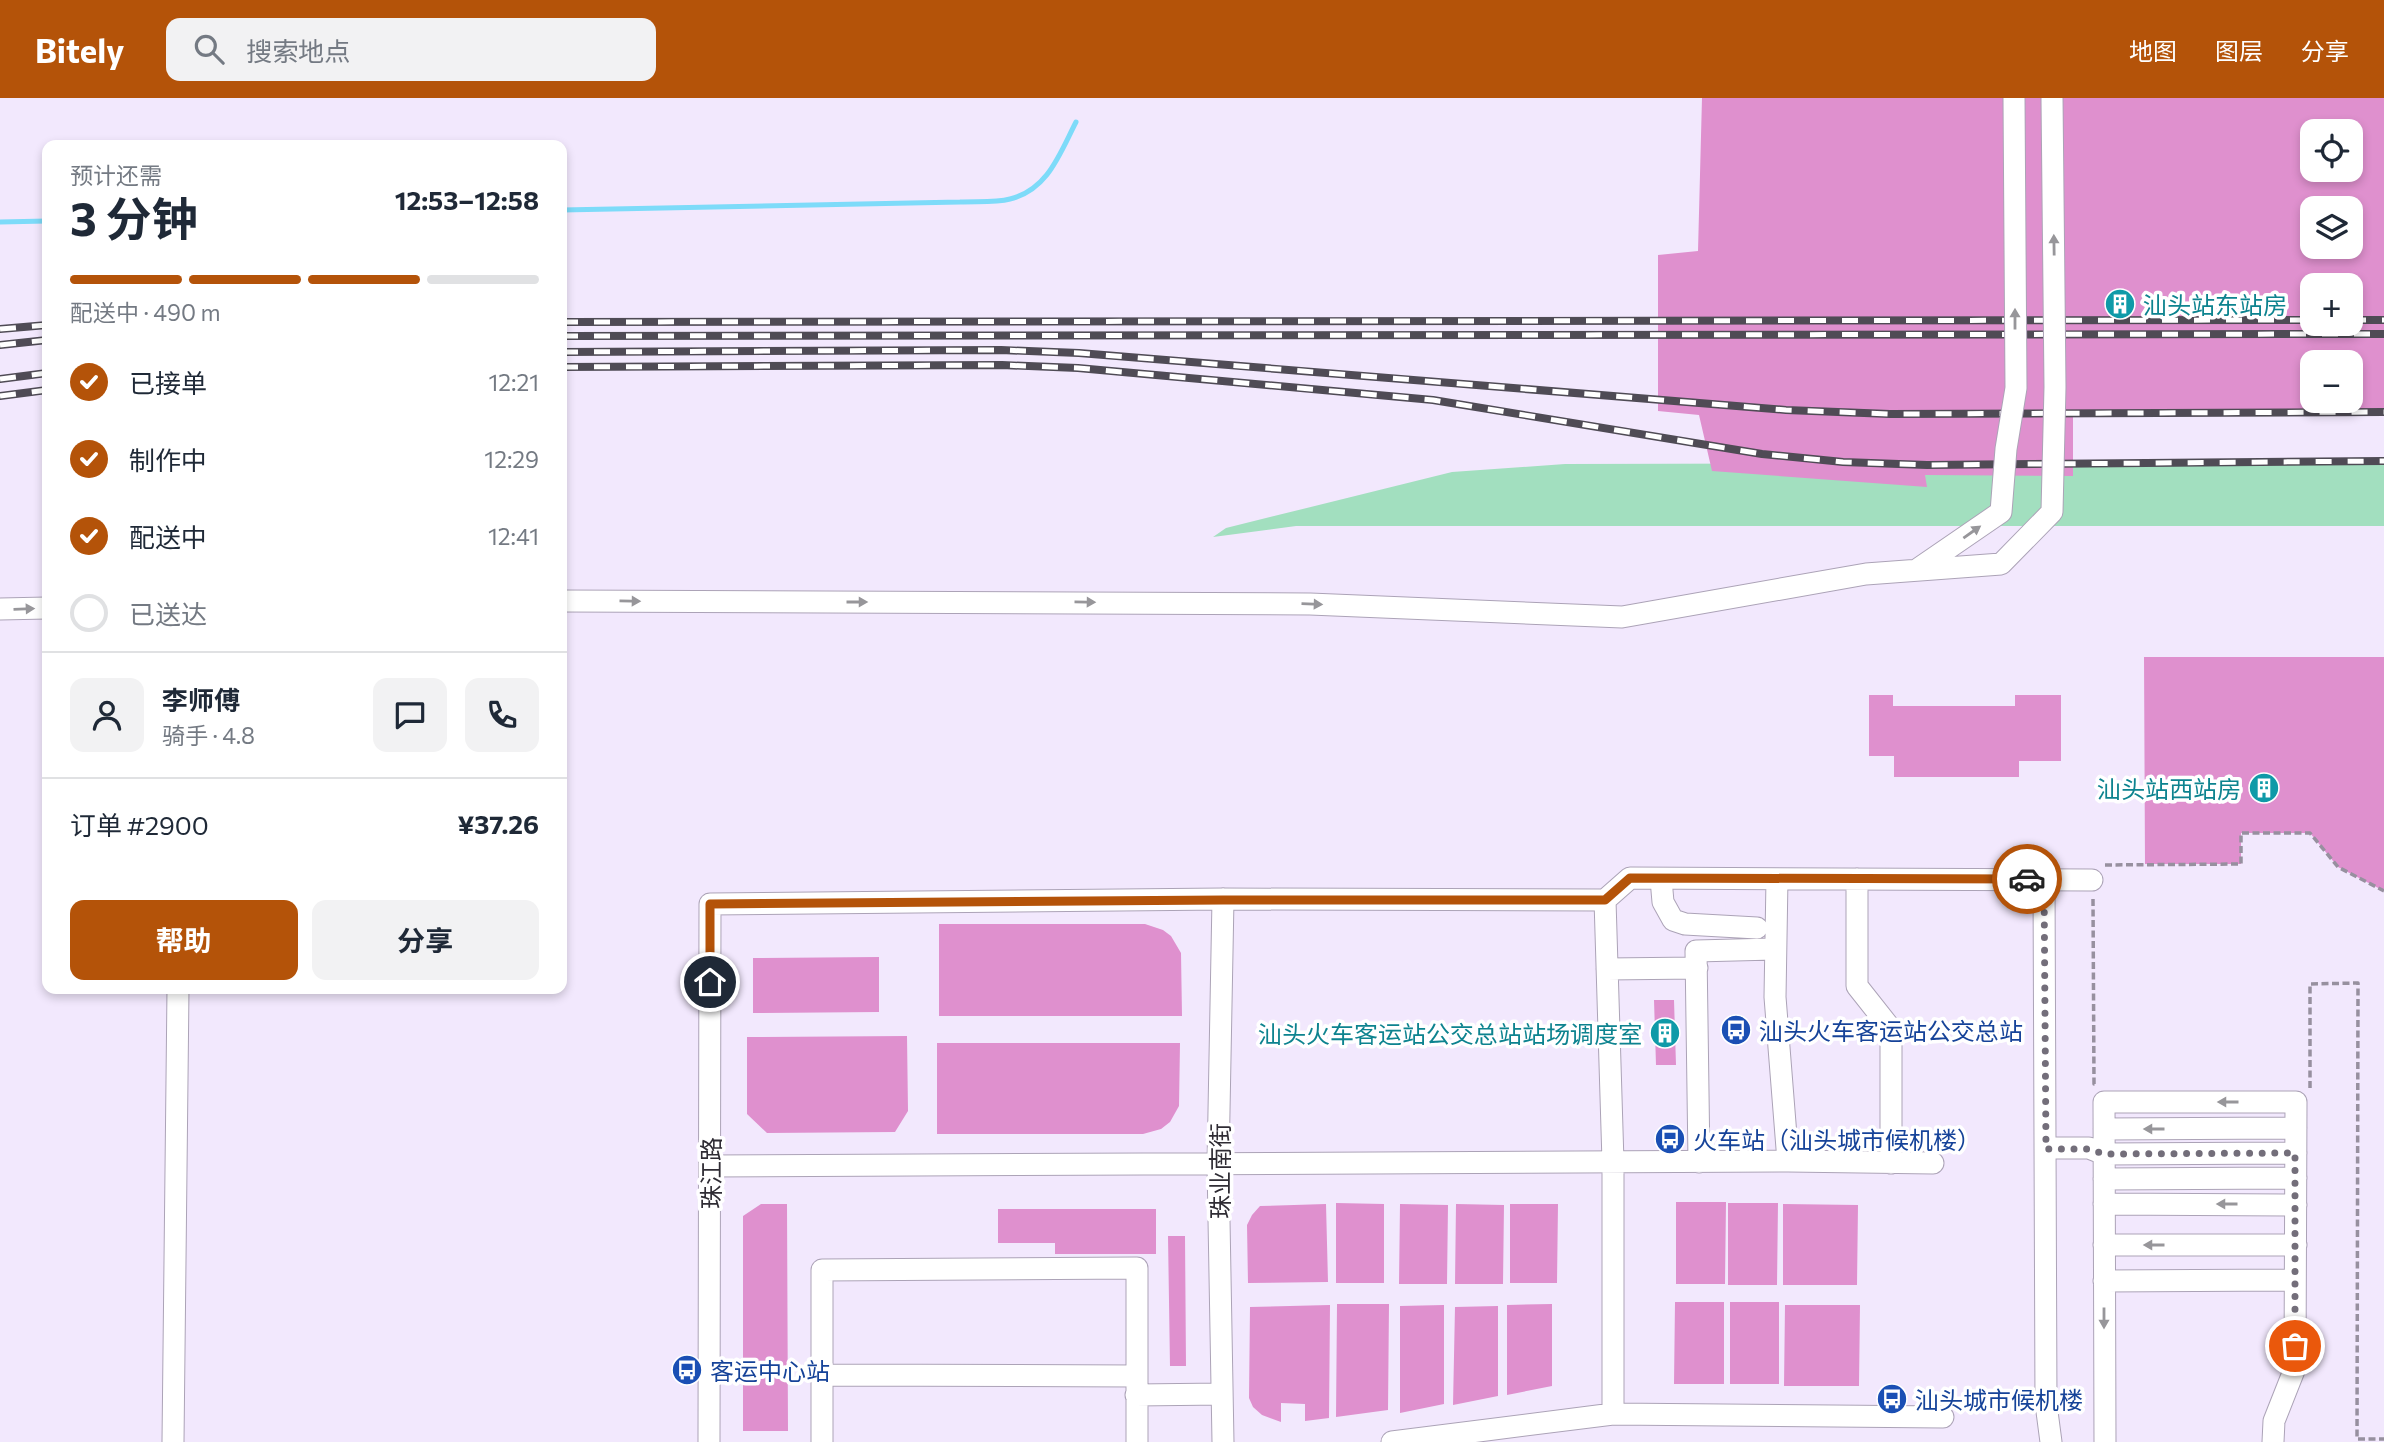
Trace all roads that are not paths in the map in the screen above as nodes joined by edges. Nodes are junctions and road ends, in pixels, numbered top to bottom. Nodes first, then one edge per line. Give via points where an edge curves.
1 (2014, 98) edge
2 (2052, 98) edge
3 (1916, 570) junction
4 (567, 601) edge
5 (42, 608) edge
6 (0, 609) edge
7 (1661, 879) junction
8 (1777, 879) junction
9 (1857, 879) junction
10 (2044, 879) junction
11 (2092, 880) road end
12 (1223, 900) junction
13 (1605, 900) junction
14 (1757, 929) dead end
15 (1774, 949) junction
16 (1697, 968) junction
17 (1607, 969) junction
18 (178, 994) edge
19 (2046, 1149) junction
20 (2295, 1153) junction
21 (2104, 1154) junction
22 (1699, 1161) junction
23 (1788, 1161) junction
24 (1613, 1162) junction
25 (1891, 1163) junction
26 (1933, 1163) dead end
27 (1218, 1164) junction
28 (710, 1166) junction
29 (2295, 1178) junction
30 (2104, 1179) junction
31 (2104, 1204) junction
32 (2295, 1205) junction
33 (2104, 1245) junction
34 (2295, 1245) junction
35 (2295, 1280) junction
36 (2104, 1281) junction
37 (822, 1375) junction
38 (1136, 1385) junction
39 (1222, 1394) junction
40 (1613, 1414) junction
41 (1943, 1417) dead end
42 (173, 1442) edge
43 (709, 1442) edge
44 (822, 1442) edge
45 (1137, 1442) edge
46 (1223, 1442) edge
47 (1392, 1442) edge
48 (2051, 1442) edge
49 (2105, 1442) edge
50 (2273, 1442) edge

3 -> 1 street, bridge via 2001,512 2016,388
3 -> 2 street, bridge via 2001,564 2052,512
4 -> 3 street, bridge via 1310,604 1622,617 1866,574
6 -> 5 street
7 - 8 street
7 - 13 street via 1630,878
7 - 14 street via 1663,902 1673,920
8 - 9 street
8 - 15 street
9 - 10 street
9 - 25 street via 1857,986 1891,1030
10 - 11 street
10 - 19 street
12 - 13 street
12 - 27 street, 珠业南街
12 - 28 street, 珠江路 via 710,904
13 - 17 street
15 - 16 street via 1696,951
15 - 23 street
16 - 17 street
16 - 22 street
17 - 24 street
18 - 42 street
19 - 21 street via 2089,1149
19 - 48 street via 2046,1404
20 -> 21 street
20 -> 21 street via 2296,1102 2104,1102
20 - 29 street
21 - 30 street
22 - 23 street
22 - 24 street
23 - 25 street
24 - 27 street
24 - 40 street
25 - 26 street
27 - 28 street
27 - 39 street, 珠业南街
28 - 43 street, 珠江路
29 - 30 street
29 - 32 street
30 - 31 street
32 -> 31 street
31 - 33 street
32 - 34 street
34 -> 33 street
33 - 36 street
34 - 35 street
35 - 36 street
35 - 50 street via 2295,1368 2274,1421
36 -> 49 street
37 - 38 street
37 - 38 street via 822,1270 1137,1268
37 - 44 street
38 - 39 street
38 - 45 street
39 - 46 street, 珠业南街
40 - 41 street
40 - 47 street

